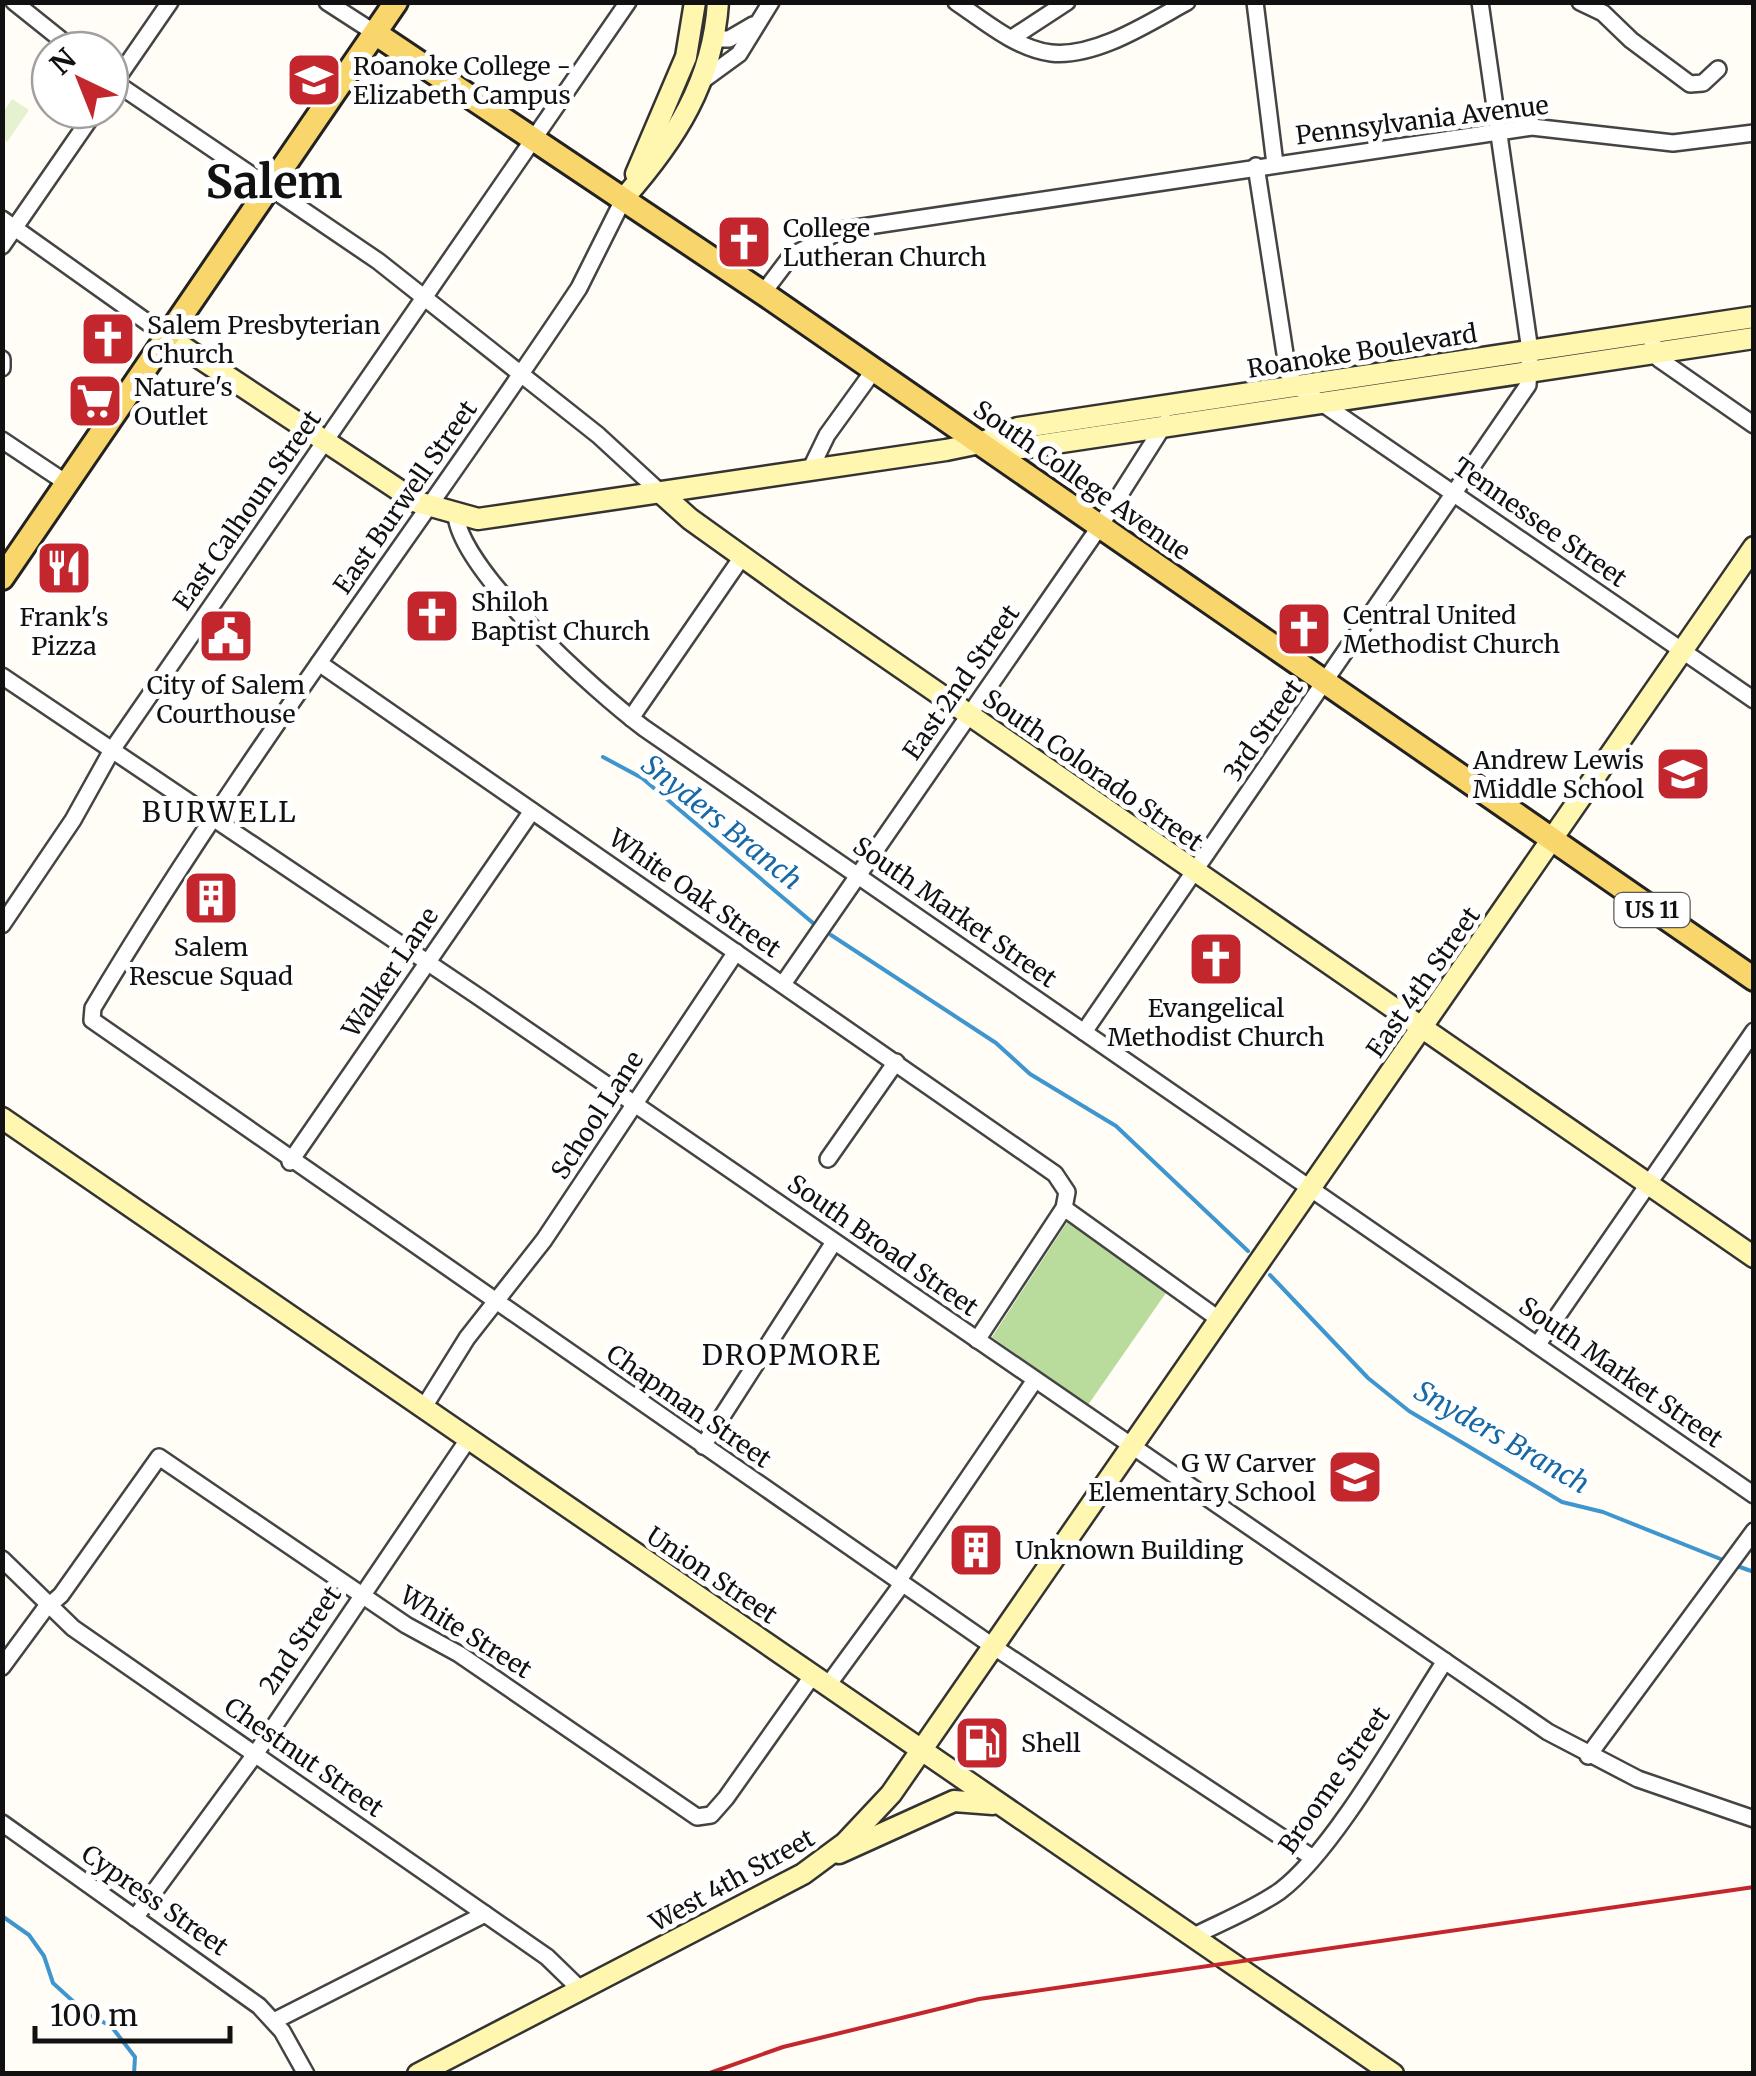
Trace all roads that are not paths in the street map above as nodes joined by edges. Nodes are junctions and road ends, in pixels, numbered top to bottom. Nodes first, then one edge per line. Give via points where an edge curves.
1 (14, 2) edge
2 (170, 2) edge
3 (327, 2) edge
4 (396, 2) edge
5 (628, 2) edge
6 (695, 2) edge
7 (718, 2) edge
8 (956, 2) edge
9 (1068, 2) edge
10 (1188, 2) edge
11 (1256, 2) edge
12 (1480, 2) edge
13 (1580, 2) edge
14 (768, 7) edge
15 (1608, 8) edge
16 (49, 30) edge
17 (375, 33) junction
18 (1012, 38) junction
19 (713, 39) junction
20 (130, 59) edge
21 (1718, 69) dead end
22 (702, 81) junction
23 (130, 95) edge
24 (81, 130) edge
25 (1499, 131) junction
26 (1754, 134) edge
27 (535, 137) junction
28 (1275, 164) junction
29 (1256, 166) junction
30 (272, 186) junction
31 (624, 198) junction
32 (8, 224) edge
33 (2, 246) edge
34 (763, 293) junction
35 (425, 296) junction
36 (1754, 317) edge
37 (168, 337) junction
38 (1754, 338) edge
39 (1652, 344) junction
40 (2, 359) edge
41 (1530, 362) junction
42 (2, 368) edge
43 (874, 370) junction
44 (522, 374) junction
45 (1297, 386) junction
46 (1322, 403) junction
47 (1171, 404) junction
48 (1754, 424) edge
49 (1165, 426) junction
50 (2, 440) edge
51 (325, 442) junction
52 (980, 443) junction
53 (810, 470) junction
54 (68, 484) junction
55 (661, 494) junction
56 (1455, 494) junction
57 (428, 508) junction
58 (456, 516) junction
59 (1100, 526) junction
60 (1754, 546) edge
61 (742, 557) junction
62 (2, 578) edge
63 (1682, 650) junction
64 (318, 663) junction
65 (2, 676) edge
66 (1326, 683) junction
67 (1754, 700) edge
68 (968, 714) junction
69 (631, 718) junction
70 (112, 750) junction
71 (532, 811) junction
72 (215, 818) junction
73 (1551, 840) junction
74 (1195, 871) junction
75 (859, 875) junction
76 (2, 924) edge
77 (736, 952) junction
78 (428, 962) junction
79 (117, 968) joint
80 (1754, 979) edge
81 (782, 984) junction
82 (1421, 1028) junction
83 (1084, 1032) junction
84 (1754, 1032) edge
85 (896, 1062) junction
86 (634, 1104) junction
87 (2, 1118) edge
88 (828, 1158) dead end
89 (290, 1162) junction
90 (1648, 1184) junction
91 (1311, 1188) junction
92 (1064, 1208) junction
93 (834, 1242) junction
94 (1754, 1257) edge
95 (496, 1304) junction
96 (1220, 1320) junction
97 (976, 1340) junction
98 (1538, 1344) junction
99 (1035, 1380) junction
100 (424, 1406) junction
101 (469, 1438) junction
102 (702, 1446) junction
103 (1133, 1446) junction
104 (1754, 1495) edge
105 (1754, 1531) edge
106 (2, 1560) edge
107 (900, 1583) junction
108 (360, 1594) junction
109 (48, 1606) junction
110 (994, 1647) junction
111 (1445, 1661) junction
112 (2, 1667) edge
113 (820, 1680) junction
114 (922, 1752) junction
115 (256, 1753) junction
116 (1588, 1756) junction
117 (998, 1806) junction
118 (1754, 1820) edge
119 (2, 1823) edge
120 (827, 1858) junction
121 (1313, 1858) junction
122 (486, 1914) junction
123 (135, 1918) junction
124 (1192, 1937) junction
125 (581, 1990) junction
126 (274, 2022) junction
127 (306, 2074) edge
128 (418, 2074) edge
129 (1393, 2074) edge

1 - 16 street
2 - 20 street
3 - 17 street
4 - 17 main road
5 - 27 street, East Calhoun Street
6 - 31 street via 676,84
7 - 19 street
8 - 18 street
9 - 18 street
10 - 18 street via 1084,49 1051,53
11 - 28 street
12 - 25 street
13 - 15 street
14 - 19 street via 740,35
14 - 22 street via 739,54
15 - 21 street via 1631,40 1690,84
17 - 27 main road, South College Avenue / US 11
17 - 30 main road
19 - 22 street
22 - 31 street via 686,120
23 - 30 street, South Colorado Street
24 - 32 street
25 - 26 street, Pennsylvania Avenue via 1558,127 1673,143
25 - 28 street, Pennsylvania Avenue
25 - 41 street
27 - 31 main road, South College Avenue / US 11
27 - 35 street, East Calhoun Street
28 - 29 street, Pennsylvania Avenue
29 - 34 street via 842,230 806,246
29 - 45 street via 1288,373
30 - 35 street, South Colorado Street
30 - 37 main road
31 - 34 main road, South College Avenue / US 11
31 - 44 street, East Burwell Street via 578,288
32 - 33 street
32 - 37 street
34 - 43 main road, South College Avenue / US 11
35 - 44 street, South Colorado Street
35 - 51 street, East Calhoun Street
36 - 39 street, Roanoke Boulevard
37 - 51 street
37 - 54 main road
38 - 39 street, Roanoke Boulevard
39 - 41 street, Roanoke Boulevard
39 - 48 street
40 - 42 street
41 - 45 street, Roanoke Boulevard
41 - 46 street, Roanoke Boulevard
41 - 56 street, 3rd Street via 1522,396
43 - 52 main road, South College Avenue / US 11
43 - 53 street
44 - 55 street, South Colorado Street
44 - 57 street, East Burwell Street
45 - 46 street, Tennessee Street
45 - 47 street, Roanoke Boulevard
46 - 49 street, Roanoke Boulevard
46 - 56 street, Tennessee Street
47 - 49 street, East 2nd Street
47 - 52 street, Roanoke Boulevard via 1018,428
49 - 52 street, Roanoke Boulevard via 1022,448
49 - 59 street, East 2nd Street
50 - 54 street
51 - 57 street
51 - 70 street, East Calhoun Street
52 - 53 street, Roanoke Boulevard
52 - 59 main road, South College Avenue / US 11
53 - 55 street, Roanoke Boulevard
54 - 62 main road
55 - 58 street, Roanoke Boulevard via 513,516
55 - 61 street, South Colorado Street
56 - 63 street, Tennessee Street
56 - 66 street, 3rd Street
57 - 58 street
57 - 64 street, East Burwell Street
58 - 69 street, South Market Street via 469,554
59 - 66 main road, South College Avenue / US 11
59 - 68 street, East 2nd Street
60 - 63 street, East 4th Street
61 - 68 street, South Colorado Street
61 - 69 street
63 - 67 street, Tennessee Street
63 - 73 street, East 4th Street
64 - 71 street, White Oak Street
64 - 72 street, East Burwell Street
65 - 70 street, South Broad Street
66 - 73 main road, South College Avenue / US 11
66 - 74 street, 3rd Street
68 - 74 street, South Colorado Street
68 - 75 street, East 2nd Street
69 - 75 street, South Market Street
70 - 72 street, South Broad Street
70 - 76 street, East Calhoun Street
71 - 77 street, White Oak Street
71 - 78 street, Walker Lane
72 - 78 street, South Broad Street
72 - 79 street, East Burwell Street
73 - 80 main road, South College Avenue / US 11
73 - 82 street, East 4th Street
74 - 82 street, South Colorado Street
74 - 83 street, 3rd Street
75 - 81 street, East 2nd Street
75 - 83 street, South Market Street
77 - 81 street, White Oak Street
77 - 86 street, School Lane
78 - 86 street, South Broad Street
78 - 89 street, Walker Lane
79 - 89 street, Chapman Street via 93,1008 96,1026
81 - 85 street, White Oak Street
82 - 90 street, South Colorado Street
82 - 91 street, East 4th Street
83 - 91 street, South Market Street
84 - 90 street
85 - 88 street
85 - 92 street, White Oak Street via 1043,1163 1065,1187
86 - 93 street, South Broad Street
86 - 95 street, School Lane
87 - 100 street, Union Street
89 - 95 street, Chapman Street
90 - 94 street, South Colorado Street
90 - 98 street
91 - 96 street, East 4th Street
91 - 98 street, South Market Street
92 - 96 street
92 - 97 street
93 - 97 street, South Broad Street
93 - 102 street
95 - 100 street, School Lane
95 - 102 street, Chapman Street
96 - 103 street, East 4th Street
97 - 99 street, South Broad Street
98 - 104 street, South Market Street
99 - 103 street, South Broad Street
99 - 107 street
100 - 101 street, Union Street
101 - 108 street, 2nd Street
101 - 113 street, Union Street
102 - 107 street, Chapman Street
103 - 110 street, West 4th Street
103 - 111 street, South Broad Street
105 - 116 street
106 - 109 street, Chestnut Street
107 - 110 street, Chapman Street
107 - 113 street
108 - 109 street, White Street via 158,1457
108 - 113 street, White Street via 698,1817 711,1815
108 - 115 street, 2nd Street
109 - 112 street
109 - 115 street, Chestnut Street
110 - 114 street, West 4th Street
110 - 121 street, Chapman Street
111 - 116 street, South Broad Street
111 - 121 street, Broome Street
113 - 114 street, Union Street
114 - 117 street, Union Street
114 - 120 street, West 4th Street via 870,1819
115 - 122 street, Chestnut Street
115 - 123 street, 2nd Street
116 - 118 street, South Broad Street
117 - 120 street via 954,1801
117 - 124 street, Union Street
119 - 123 street, Cypress Street
120 - 125 street, West 4th Street
121 - 124 street, Broome Street via 1260,1904
122 - 125 street, Chestnut Street
122 - 126 street
123 - 126 street, Cypress Street
124 - 129 street, Union Street
125 - 128 street, West 4th Street
126 - 127 street, Cypress Street

